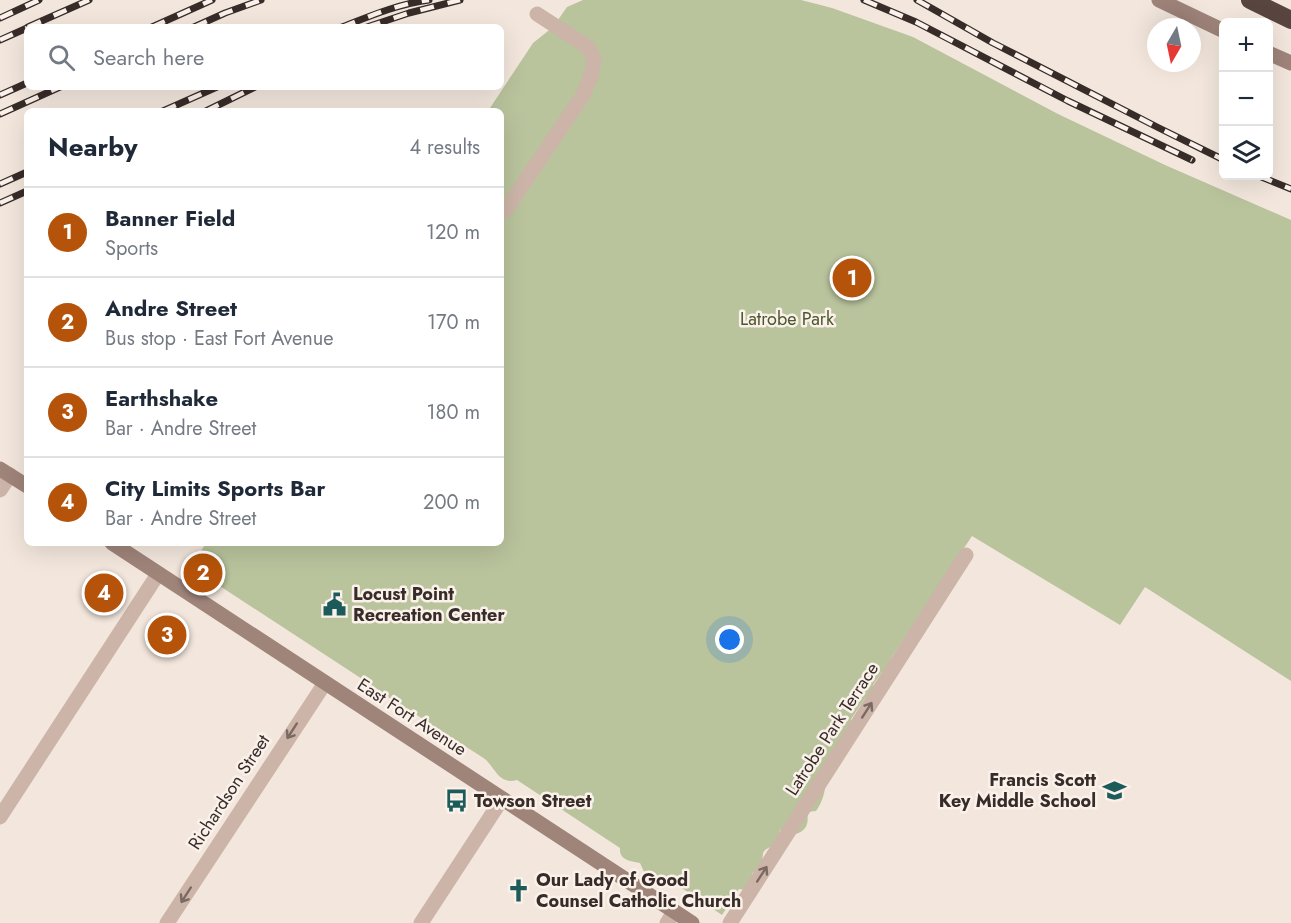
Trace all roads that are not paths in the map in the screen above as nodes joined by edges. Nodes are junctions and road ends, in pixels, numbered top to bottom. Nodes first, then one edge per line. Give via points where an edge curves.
1 (1159, 0) edge
2 (1250, 0) edge
3 (537, 14) dead end
4 (1291, 20) edge
5 (1219, 29) edge
6 (1273, 55) edge
7 (1291, 63) edge
8 (505, 211) dead end
9 (5, 472) edge
10 (24, 484) edge
11 (0, 490) edge
12 (116, 546) edge
13 (966, 555) dead end
14 (158, 574) junction
15 (325, 683) junction
16 (502, 799) junction
17 (0, 817) edge
18 (670, 917) edge
19 (167, 923) edge
20 (421, 923) edge
21 (692, 923) edge
22 (730, 923) edge

1 - 5 street
2 - 4 highway
3 - 8 street via 588,47 594,59 592,73 583,95
6 - 7 street
9 - 10 street
9 - 11 street
12 - 14 street, East Fort Avenue
22 -> 13 street, Latrobe Park Terrace
14 - 15 street, East Fort Avenue
14 - 17 street
15 - 16 street, East Fort Avenue
15 -> 19 street, Richardson Street
16 - 18 street, East Fort Avenue
16 - 20 street
18 - 21 street, East Fort Avenue

